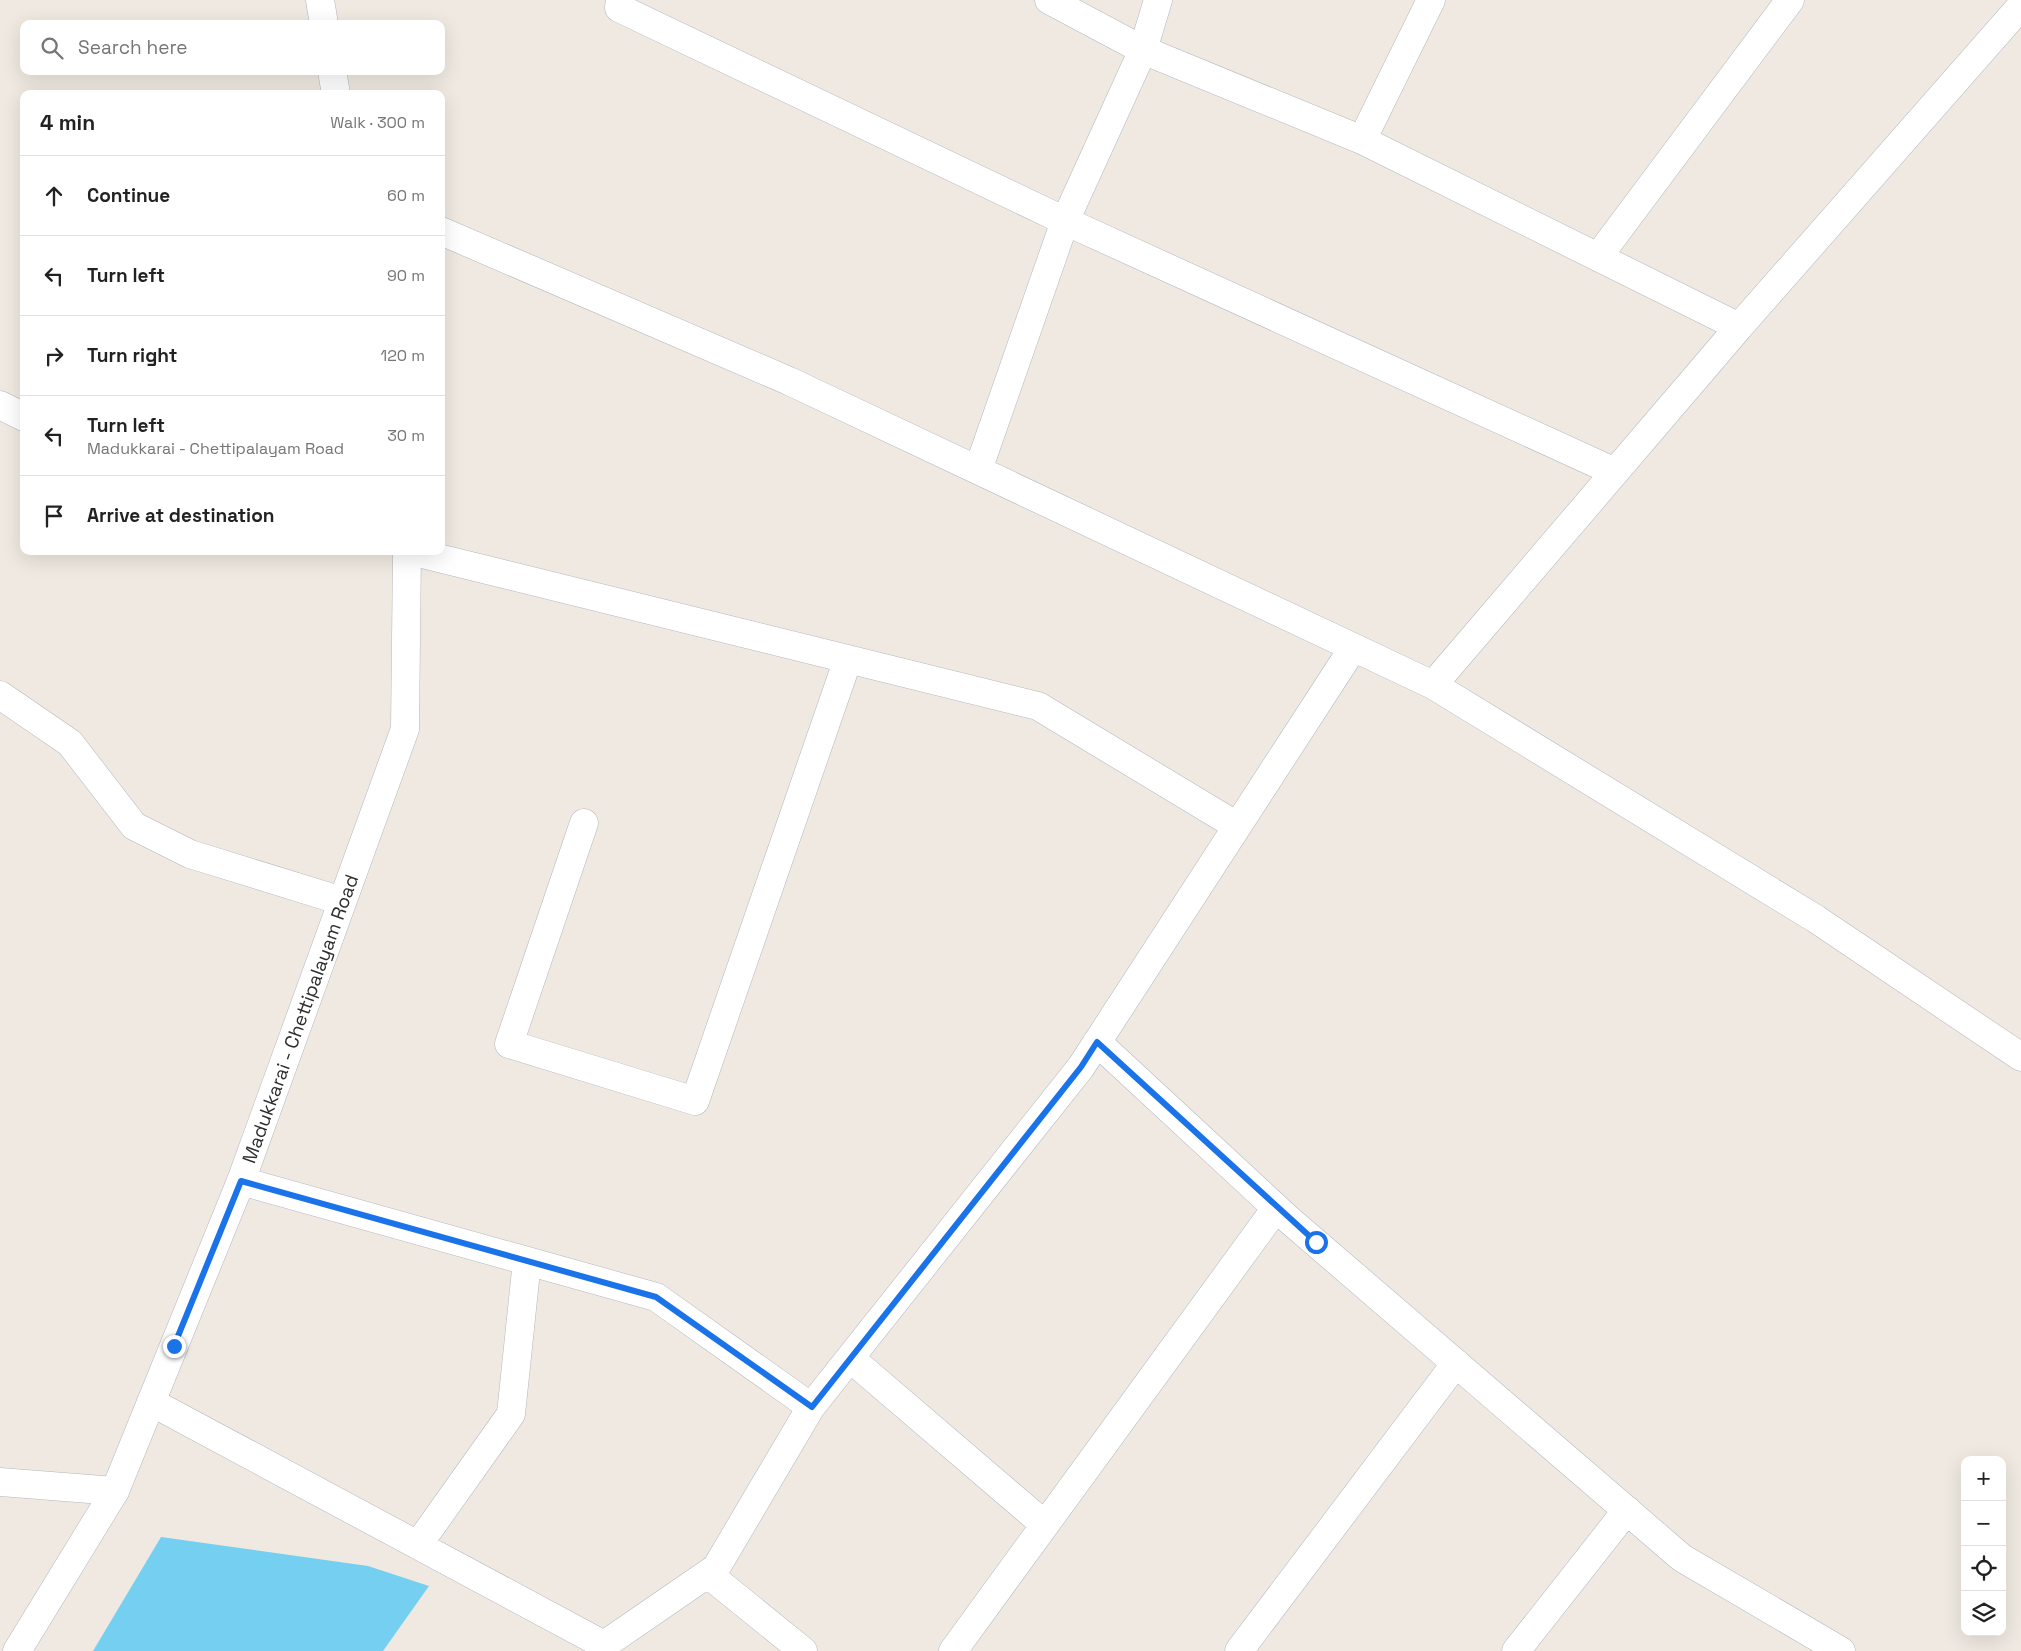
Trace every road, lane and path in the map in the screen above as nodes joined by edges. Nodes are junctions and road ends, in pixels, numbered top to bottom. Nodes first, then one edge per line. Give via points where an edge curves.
1 (320, 0) edge
2 (620, 0) edge
3 (1049, 0) edge
4 (1158, 0) edge
5 (1431, 0) edge
6 (1790, 0) edge
7 (2021, 6) edge
8 (323, 20) edge
9 (1143, 50) junction
10 (333, 75) edge
11 (335, 90) edge
12 (1362, 140) junction
13 (1065, 221) junction
14 (445, 233) edge
15 (1598, 257) junction
16 (1740, 327) junction
17 (0, 405) edge
18 (20, 415) edge
19 (978, 470) junction
20 (1615, 472) junction
21 (408, 555) edge
22 (424, 555) edge
23 (1353, 648) junction
24 (848, 659) junction
25 (1433, 685) junction
26 (5, 704) edge
27 (584, 823) dead end
28 (1237, 826) junction
29 (342, 901) junction
30 (1097, 1042) junction
31 (2021, 1057) edge
32 (241, 1181) junction
33 (1276, 1208) junction
34 (527, 1261) junction
35 (850, 1358) junction
36 (1456, 1363) junction
37 (151, 1402) junction
38 (812, 1407) junction
39 (0, 1482) edge
40 (115, 1491) junction
41 (1627, 1510) junction
42 (1045, 1525) junction
43 (418, 1545) junction
44 (708, 1574) junction
45 (17, 1651) edge
46 (803, 1651) edge
47 (954, 1651) edge
48 (1239, 1651) edge
49 (1516, 1651) edge
50 (1841, 1651) edge

1 - 8 street
2 - 13 street via 619,8
3 - 9 street
4 - 9 street
5 - 12 street
6 - 15 street
7 - 16 street
9 - 12 street
9 - 13 street
10 - 11 street
12 - 15 street
13 - 19 street
13 - 20 street
14 - 19 street via 789,381
15 - 16 street
16 - 20 street
17 - 18 street
19 - 23 street
20 - 25 street
21 - 29 street, Madukkarai - Chettipalayam Road via 405,729
22 - 24 street
23 - 25 street
23 - 28 street
24 - 27 street via 695,1102 509,1044
24 - 28 street via 1038,706
25 - 31 street via 1816,920
26 - 29 street via 70,743 134,826 190,854
28 - 30 street
29 - 32 street, Madukkarai - Chettipalayam Road
30 - 33 street
30 - 35 street
32 - 34 street
32 - 37 street, Madukkarai - Chettipalayam Road
33 - 36 street
33 - 42 street
34 - 38 street via 656,1297
34 - 43 street via 511,1414
35 - 38 street
35 - 42 street
36 - 41 street
36 - 48 street
37 - 40 street, Madukkarai - Chettipalayam Road
37 - 43 street
38 - 44 street via 716,1568
39 - 40 street
40 - 45 street, Madukkarai - Chettipalayam Road
41 - 49 street
41 - 50 street via 1682,1558
42 - 47 street
43 - 44 street via 604,1645
44 - 46 street

